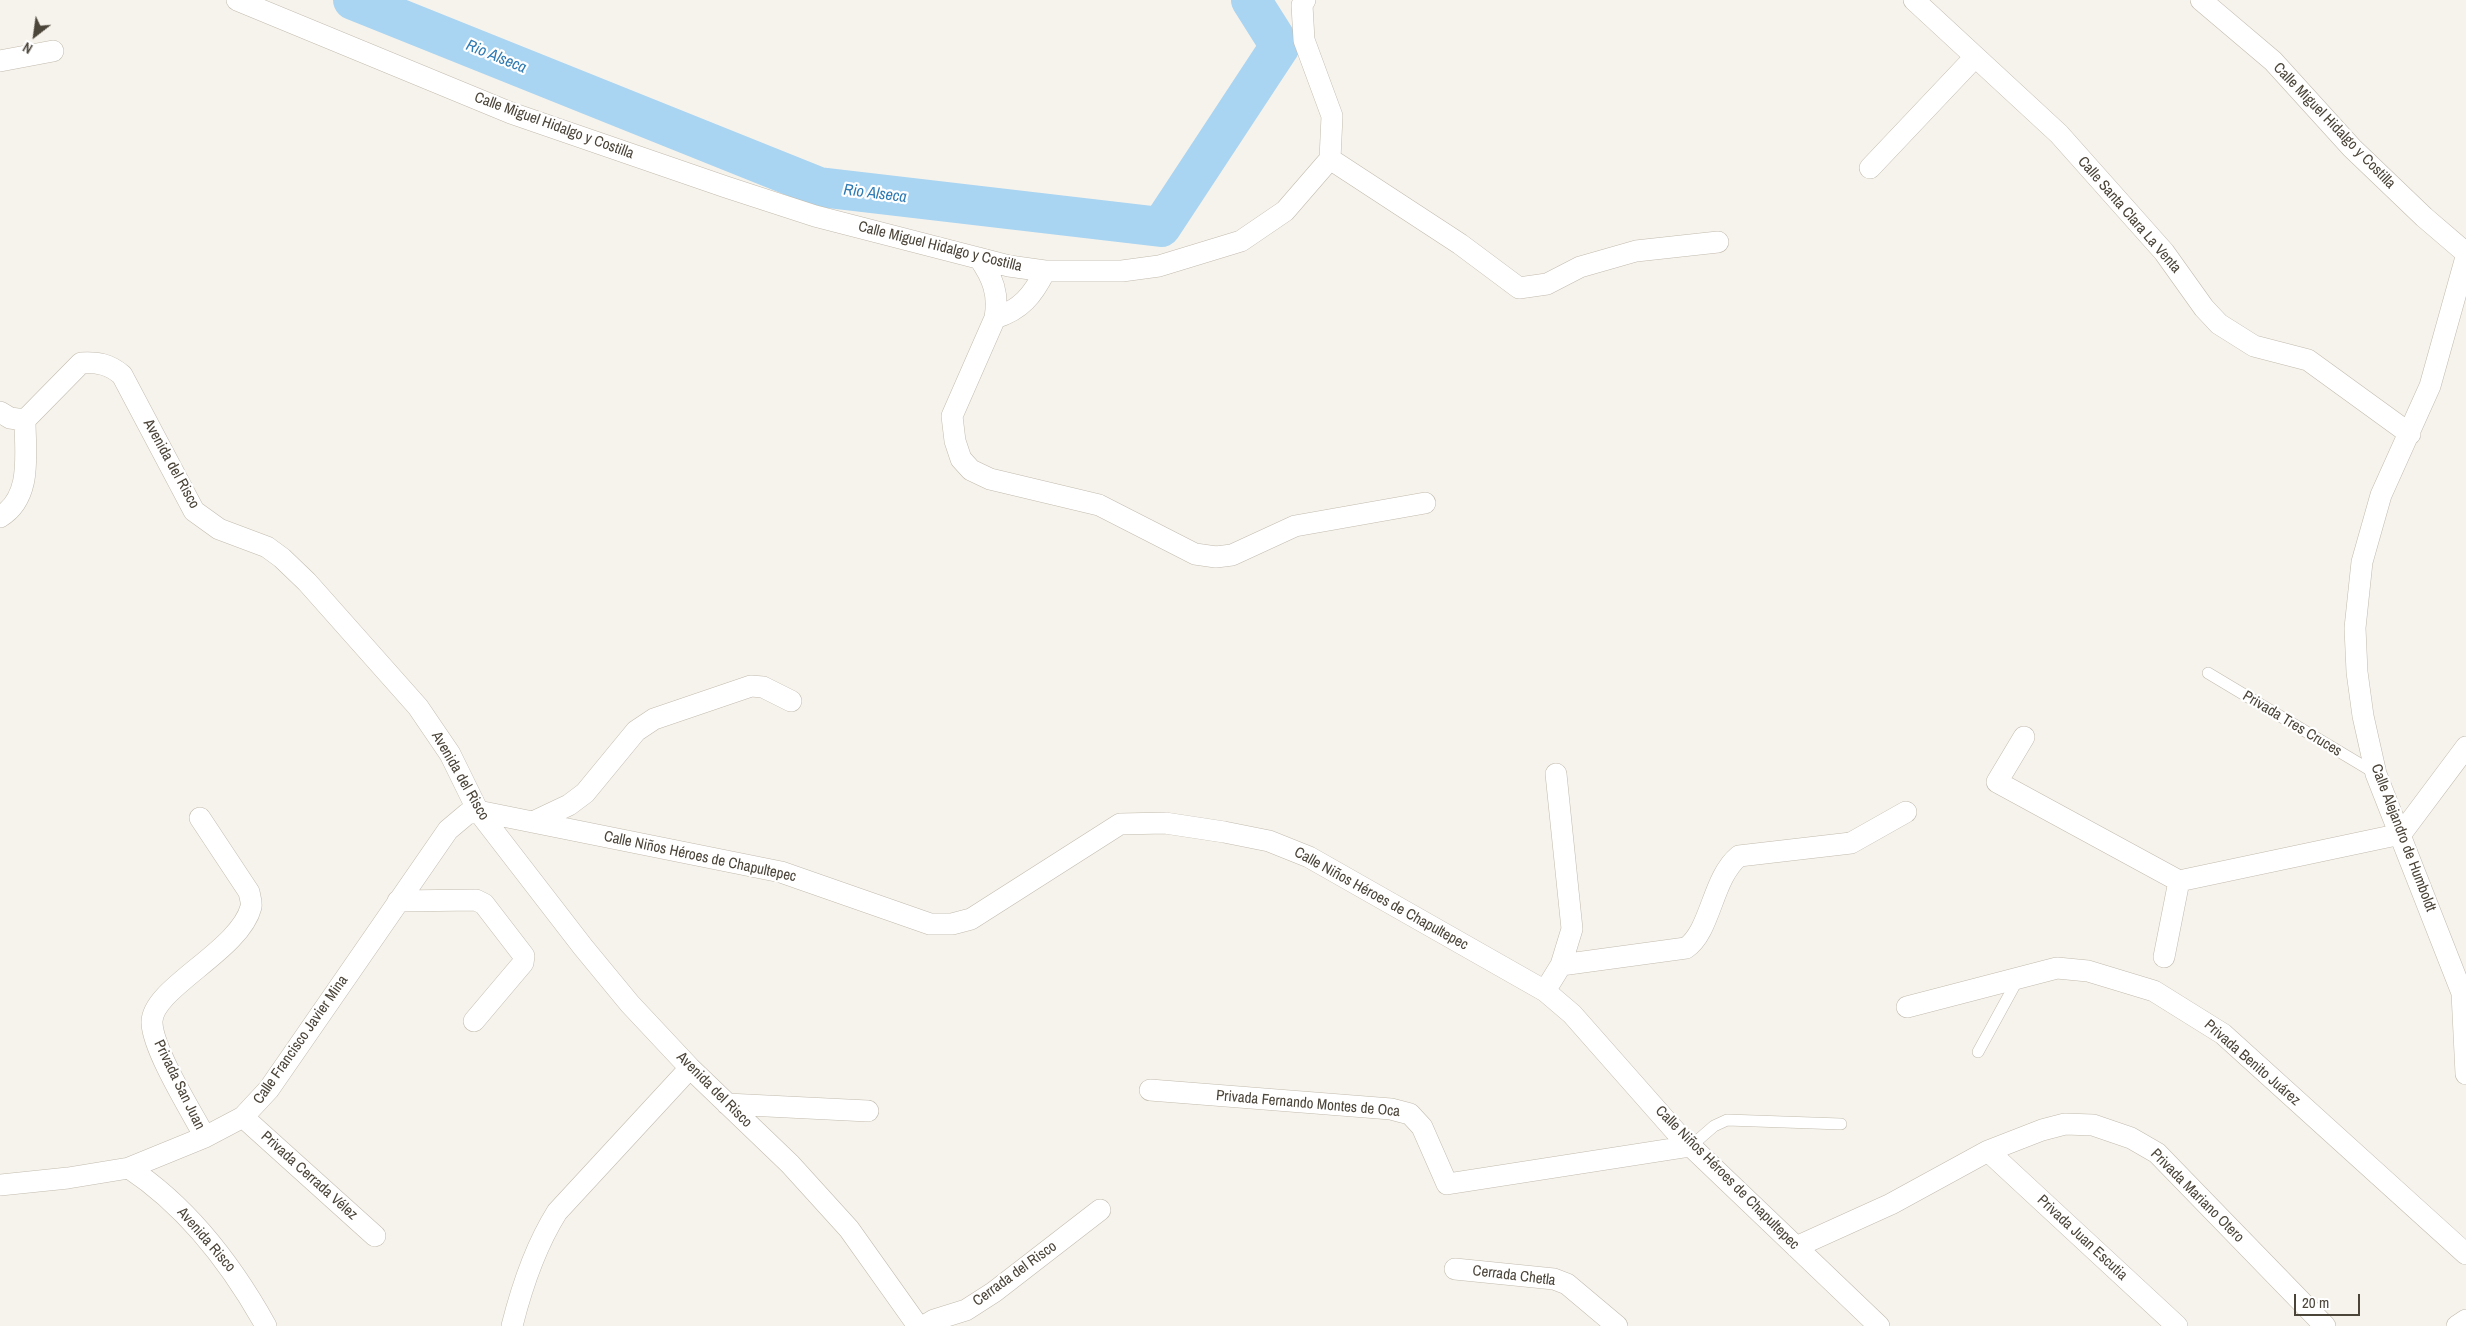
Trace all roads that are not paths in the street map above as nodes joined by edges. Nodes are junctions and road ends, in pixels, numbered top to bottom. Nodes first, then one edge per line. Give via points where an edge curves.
1 (237, 0) edge
2 (1306, 0) edge
3 (1914, 0) edge
4 (2202, 0) edge
5 (52, 51) dead end
6 (1975, 57) junction
7 (0, 61) edge
8 (1330, 158) junction
9 (1870, 168) dead end
10 (1718, 242) dead end
11 (2466, 253) edge
12 (2466, 257) edge
13 (979, 258) junction
14 (1045, 270) junction
15 (995, 318) junction
16 (0, 412) edge
17 (25, 420) junction
18 (2410, 434) junction
19 (1425, 503) dead end
20 (0, 517) edge
21 (2208, 673) dead end
22 (791, 701) dead end
23 (2024, 737) dead end
24 (2466, 747) edge
25 (1556, 774) dead end
26 (2376, 774) junction
27 (478, 811) junction
28 (1906, 812) dead end
29 (200, 818) dead end
30 (533, 822) junction
31 (2400, 834) junction
32 (2179, 882) junction
33 (398, 902) junction
34 (2164, 957) dead end
35 (1561, 965) junction
36 (2019, 978) junction
37 (1545, 991) junction
38 (1907, 1007) dead end
39 (474, 1021) dead end
40 (1978, 1052) dead end
41 (690, 1068) junction
42 (2466, 1074) edge
43 (1150, 1090) dead end
44 (727, 1104) junction
45 (868, 1111) dead end
46 (243, 1116) junction
47 (1841, 1124) dead end
48 (205, 1136) junction
49 (1691, 1146) junction
50 (1988, 1151) junction
51 (129, 1168) junction
52 (0, 1184) edge
53 (1100, 1210) dead end
54 (375, 1236) dead end
55 (1796, 1247) junction
56 (2466, 1254) edge
57 (1455, 1269) dead end
58 (2466, 1320) edge
59 (266, 1326) edge
60 (512, 1326) edge
61 (918, 1326) edge
62 (924, 1326) edge
63 (1617, 1326) edge
64 (1879, 1326) edge
65 (2177, 1326) edge
66 (2325, 1326) edge
67 (2457, 1326) edge

1 - 13 street, Calle Miguel Hidalgo y Costilla via 510,113 815,216
2 - 8 street via 1302,5 1304,40 1332,116
3 - 6 street, Calle Santa Clara La Venta
4 - 11 street, Calle Miguel Hidalgo y Costilla via 2273,62 2352,148
5 - 7 street
6 - 9 street
6 - 18 street, Calle Santa Clara La Venta via 2059,134 2164,252 2219,324 2254,346 2308,360
8 - 10 street via 1460,244 1519,288 1547,284 1580,267 1636,251
8 - 14 street, Calle Miguel Hidalgo y Costilla via 1285,211 1241,241 1158,266 1122,271
12 - 18 street, Calle Alejandro de Humboldt via 2430,386
13 - 14 street, Calle Miguel Hidalgo y Costilla via 1009,266
13 - 15 street via 995,288
14 - 15 street via 1025,304
15 - 19 street via 952,416 961,459 971,470 990,480 1099,505 1195,554 1216,558 1232,555 1295,526
16 - 17 street via 10,418
17 - 20 street via 26,476 9,512
17 - 27 street, Avenida del Risco via 81,363 111,366 122,374 194,511 219,528 267,547 307,582 418,707 450,754
18 - 26 street, Calle Alejandro de Humboldt via 2381,495 2362,562 2355,628 2360,698
21 - 26 lane, Privada Tres Cruces
22 - 30 street via 762,687 751,686 654,719 636,731 585,793 569,805
23 - 32 street via 1997,782
24 - 31 street
25 - 35 street via 1572,930
26 - 31 street, Calle Alejandro de Humboldt
27 - 30 street, Calle Niños Héroes de Chapultepec
27 - 33 street, Calle Francisco Javier Mina via 467,814 448,830
27 - 41 street, Avenida del Risco via 630,1004
28 - 35 street via 1851,842 1739,856 1727,868 1698,934 1686,948
29 - 48 street, Privada San Juan via 249,892 251,906 241,928 168,993 154,1010 152,1021 158,1044
30 - 37 street, Calle Niños Héroes de Chapultepec via 781,872 930,924 952,924 971,918 1120,824 1165,823 1224,832 1269,841 1309,857
31 - 32 street
31 - 42 street, Calle Alejandro de Humboldt via 2462,992
32 - 34 street
33 - 39 street via 476,900 484,904 524,956 523,963
33 - 46 street, Calle Francisco Javier Mina via 269,1090
35 - 37 street
36 - 38 street, Privada Benito Juárez
36 - 40 lane
36 - 56 street, Privada Benito Juárez via 2057,968 2088,970 2154,992 2193,1014 2222,1034
37 - 49 street, Calle Niños Héroes de Chapultepec via 1572,1014
41 - 44 street, Avenida del Risco
41 - 60 street via 558,1212 527,1274
43 - 49 street, Privada Fernando Montes de Oca via 1391,1109 1410,1114 1422,1127 1447,1184
44 - 45 street
44 - 61 street, Avenida del Risco via 790,1164 849,1229
46 - 48 street, Calle Francisco Javier Mina
46 - 54 street, Privada Cerrada Vélez
47 - 49 lane via 1727,1120 1714,1126
48 - 51 street, Calle Francisco Javier Mina
49 - 55 street, Calle Niños Héroes de Chapultepec
50 - 55 street, Privada Mariano Otero via 1891,1204
50 - 65 street, Privada Juan Escutia
50 - 66 street, Privada Mariano Otero via 2065,1124 2093,1125 2131,1138 2157,1152
51 - 52 street, Calle Francisco Javier Mina
51 - 59 street, Avenida Risco via 166,1195 192,1223 242,1283
53 - 62 street, Cerrada del Risco via 994,1292 966,1310
55 - 64 street, Calle Niños Héroes de Chapultepec
57 - 63 street, Cerrada Chetla via 1554,1279 1567,1284
58 - 67 street

